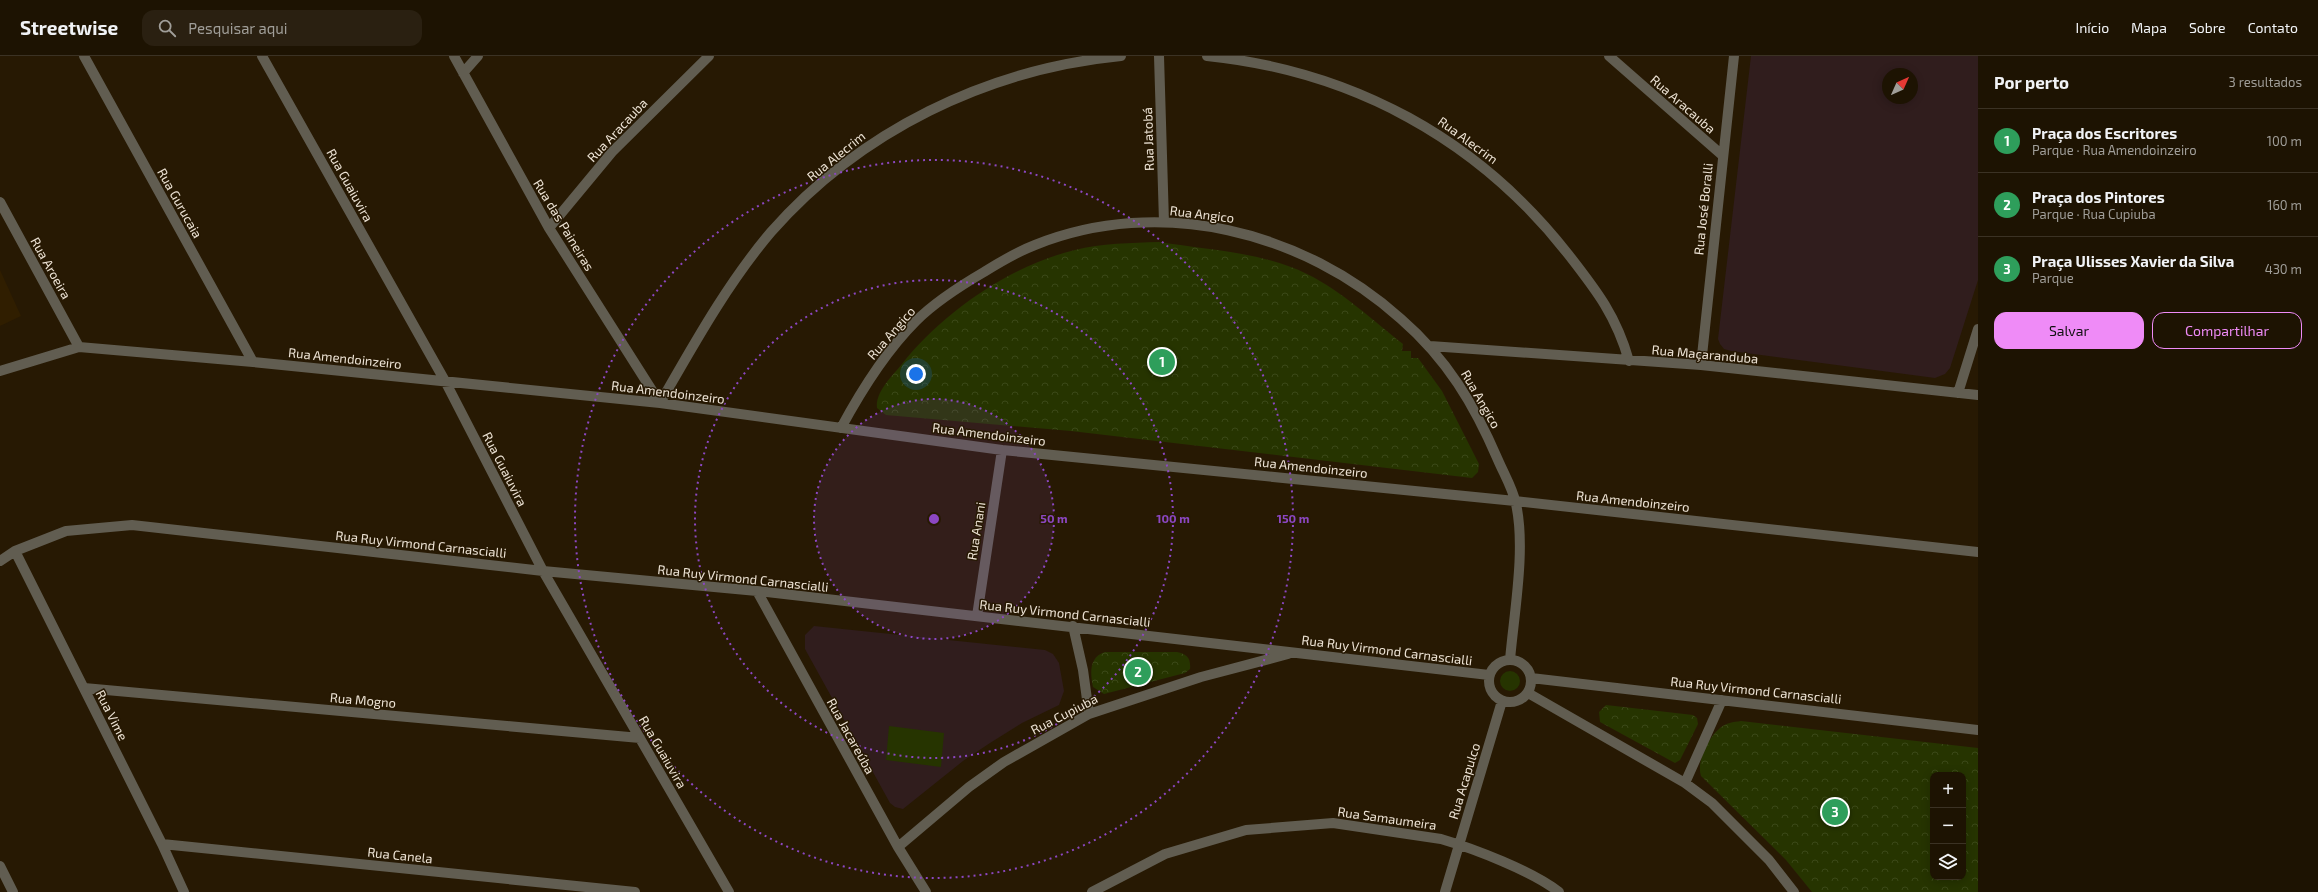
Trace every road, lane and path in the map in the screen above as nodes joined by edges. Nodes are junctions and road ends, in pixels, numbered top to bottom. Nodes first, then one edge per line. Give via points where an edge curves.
1 (84, 56) edge
2 (262, 56) edge
3 (454, 56) edge
4 (478, 56) edge
5 (709, 56) edge
6 (1121, 56) edge
7 (1159, 56) edge
8 (1207, 56) edge
9 (1609, 56) edge
10 (1734, 56) edge
11 (463, 73) junction
12 (1722, 155) junction
13 (0, 202) edge
14 (1164, 222) junction
15 (549, 228) junction
16 (1978, 329) edge
17 (1430, 346) junction
18 (79, 347) junction
19 (1630, 360) junction
20 (253, 362) junction
21 (1701, 365) junction
22 (0, 371) edge
23 (445, 381) junction
24 (1958, 393) junction
25 (1978, 395) edge
26 (660, 403) junction
27 (841, 428) junction
28 (1002, 450) junction
29 (1515, 501) junction
30 (15, 551) junction
31 (1978, 552) edge
32 (0, 561) edge
33 (543, 571) junction
34 (756, 591) junction
35 (977, 616) junction
36 (1073, 626) junction
37 (1293, 653) junction
38 (1510, 660) junction
39 (1490, 675) junction
40 (1531, 678) junction
41 (84, 688) junction
42 (1528, 693) junction
43 (1722, 700) junction
44 (1502, 701) junction
45 (1089, 714) junction
46 (1978, 730) edge
47 (640, 738) junction
48 (1685, 783) junction
49 (162, 844) junction
50 (1459, 844) junction
51 (898, 848) junction
52 (0, 866) edge
53 (13, 892) edge
54 (184, 892) edge
55 (635, 892) edge
56 (729, 892) edge
57 (926, 892) edge
58 (1092, 892) edge
59 (1445, 892) edge
60 (1559, 892) edge
61 (1794, 892) edge

1 - 20 street, Rua Gurucaia
2 - 23 street, Rua Guaiuvira
3 - 11 street, Rua das Paineiras
4 - 11 street
5 - 15 street, Rua Aracauba via 612,152
6 - 26 street, Rua Alecrim via 1048,68 979,88 886,134 844,165 808,196 756,252 701,332
7 - 14 street, Rua Jatobá
8 - 19 street, Rua Alecrim via 1289,70 1333,84 1418,121 1455,145 1506,185 1548,228 1609,309
9 - 12 street, Rua Aracauba
10 - 12 street, Rua José Boralli
11 - 15 street, Rua das Paineiras
12 - 21 street, Rua José Boralli
13 - 18 street, Rua Aroeira
14 - 17 street, Rua Angico via 1242,232 1303,254 1356,283 1392,311
14 - 27 street, Rua Angico via 1094,229 1037,244 1005,259 964,284 931,307 896,343 868,381
15 - 26 street, Rua das Paineiras
16 - 24 street
17 - 19 street, Rua Maçaranduba
17 - 29 street, Rua Angico via 1444,362 1474,409
18 - 20 street, Rua Amendoinzeiro
18 - 22 street, Rua Amendoinzeiro
19 - 21 street, Rua Maçaranduba
20 - 23 street, Rua Amendoinzeiro
21 - 24 street, Rua Maçaranduba
23 - 26 street, Rua Amendoinzeiro
23 - 33 street, Rua Guaiuvira
24 - 25 street, Rua Maçaranduba
26 - 27 street, Rua Amendoinzeiro
27 - 28 street, Rua Amendoinzeiro
28 - 29 street, Rua Amendoinzeiro
28 - 35 street, Rua Anani
29 - 31 street, Rua Amendoinzeiro
29 - 38 street via 1521,532
30 - 32 street, Rua Ruy Virmond Carnascialli
30 - 33 street, Rua Ruy Virmond Carnascialli via 66,531 132,525
30 - 41 street, Rua Vime
33 - 34 street, Rua Ruy Virmond Carnascialli
33 - 47 street, Rua Guaiuvira
34 - 35 street, Rua Ruy Virmond Carnascialli
34 - 51 street, Rua Jacareúba
35 - 36 street, Rua Ruy Virmond Carnascialli
36 - 37 street, Rua Ruy Virmond Carnascialli
36 - 45 street
37 - 39 street, Rua Ruy Virmond Carnascialli
37 - 45 street, Rua Cupiuba via 1201,677
38 - 39 street via 1497,664
38 - 40 street via 1524,665
39 - 44 street via 1490,688
40 - 42 street
40 - 43 street, Rua Ruy Virmond Carnascialli
41 - 47 street, Rua Mogno
41 - 49 street, Rua Vime
42 - 44 street via 1516,701
42 - 48 street
43 - 46 street, Rua Ruy Virmond Carnascialli
43 - 48 street
44 - 50 street, Rua Acapulco
45 - 51 street, Rua Cupiuba via 998,766 969,787
47 - 56 street, Rua Guaiuvira
48 - 61 street via 1712,803 1769,860
49 - 54 street, Rua Vime
49 - 55 street, Rua Canela
50 - 58 street, Rua Samaumeira via 1441,838 1333,823 1246,830 1165,854
50 - 59 street, Rua Acapulco
50 - 60 street, Rua Samaumeira via 1546,882
51 - 57 street, Rua Jacareúba
52 - 53 street

